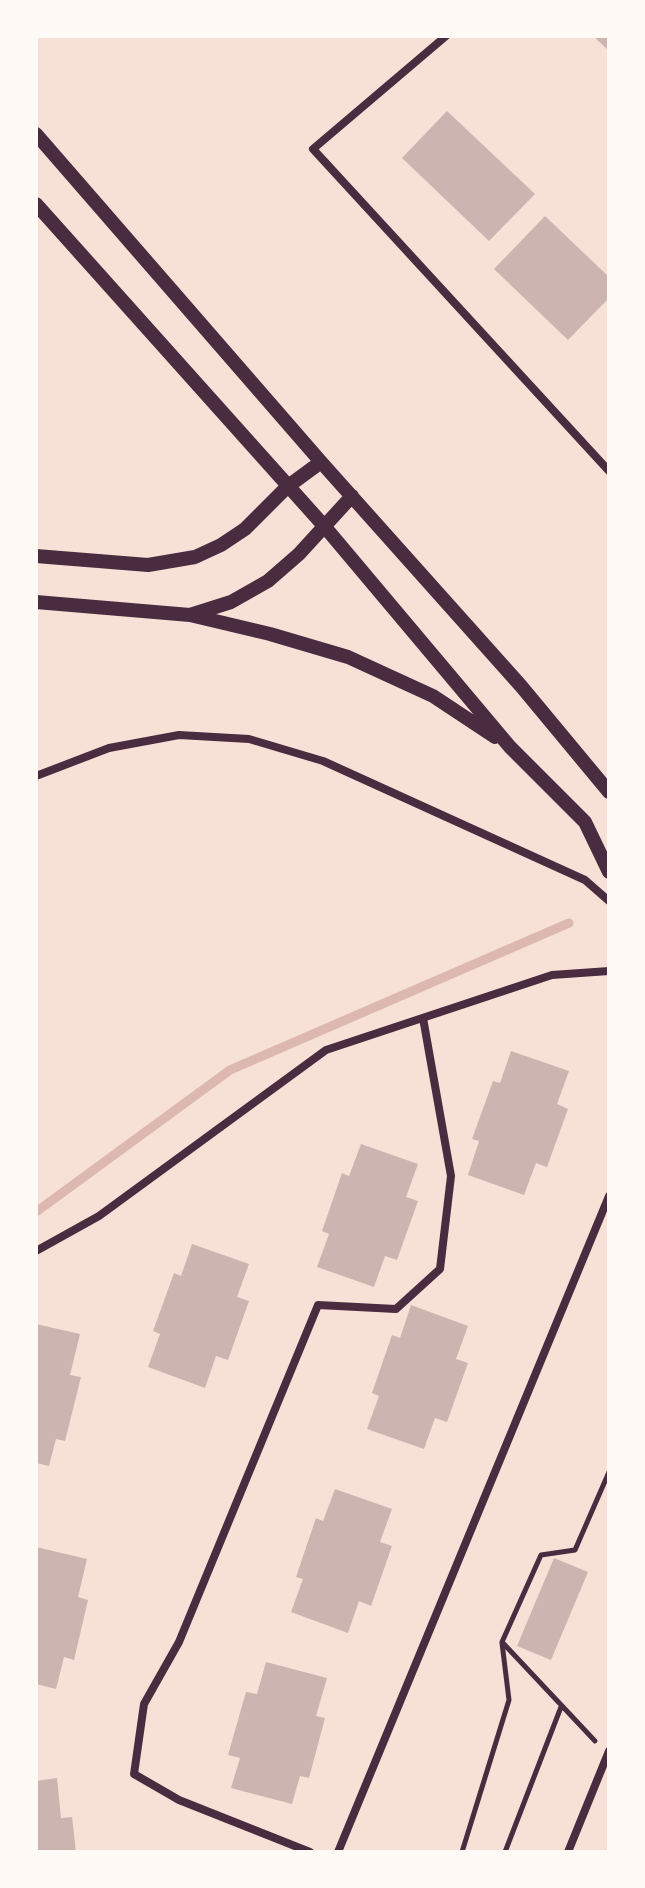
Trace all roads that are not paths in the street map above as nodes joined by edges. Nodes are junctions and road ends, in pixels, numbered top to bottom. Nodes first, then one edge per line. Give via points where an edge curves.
1 (446, 36) edge
2 (36, 134) edge
3 (36, 204) edge
4 (321, 462) junction
5 (609, 471) edge
6 (287, 487) junction
7 (352, 496) junction
8 (325, 527) junction
9 (36, 556) edge
10 (36, 602) edge
11 (190, 615) junction
12 (510, 747) junction
13 (36, 776) edge
14 (609, 792) edge
15 (609, 872) edge
16 (609, 901) edge
17 (609, 971) edge
18 (423, 1018) junction
19 (609, 1196) edge
20 (36, 1251) edge
21 (609, 1752) edge
22 (310, 1852) edge
23 (338, 1852) edge
24 (568, 1852) edge

1 - 5 street via 313,149
2 - 4 street
3 - 6 street
4 - 6 street
4 - 7 street
6 - 8 street
6 - 9 street via 245,529 195,557 148,565
7 - 8 street
7 - 14 street
8 - 11 street via 268,581 231,602
8 - 12 street
10 - 11 street
11 - 12 street via 348,657 433,696
12 - 15 street via 585,822
13 - 16 street via 109,748 179,735 249,739 323,761 585,880
17 - 18 street via 552,975
18 - 20 street via 326,1050 99,1216
18 - 22 street via 451,1176 440,1269 396,1309 318,1305 179,1642 144,1704 134,1774 179,1800
19 - 23 street
21 - 24 street

